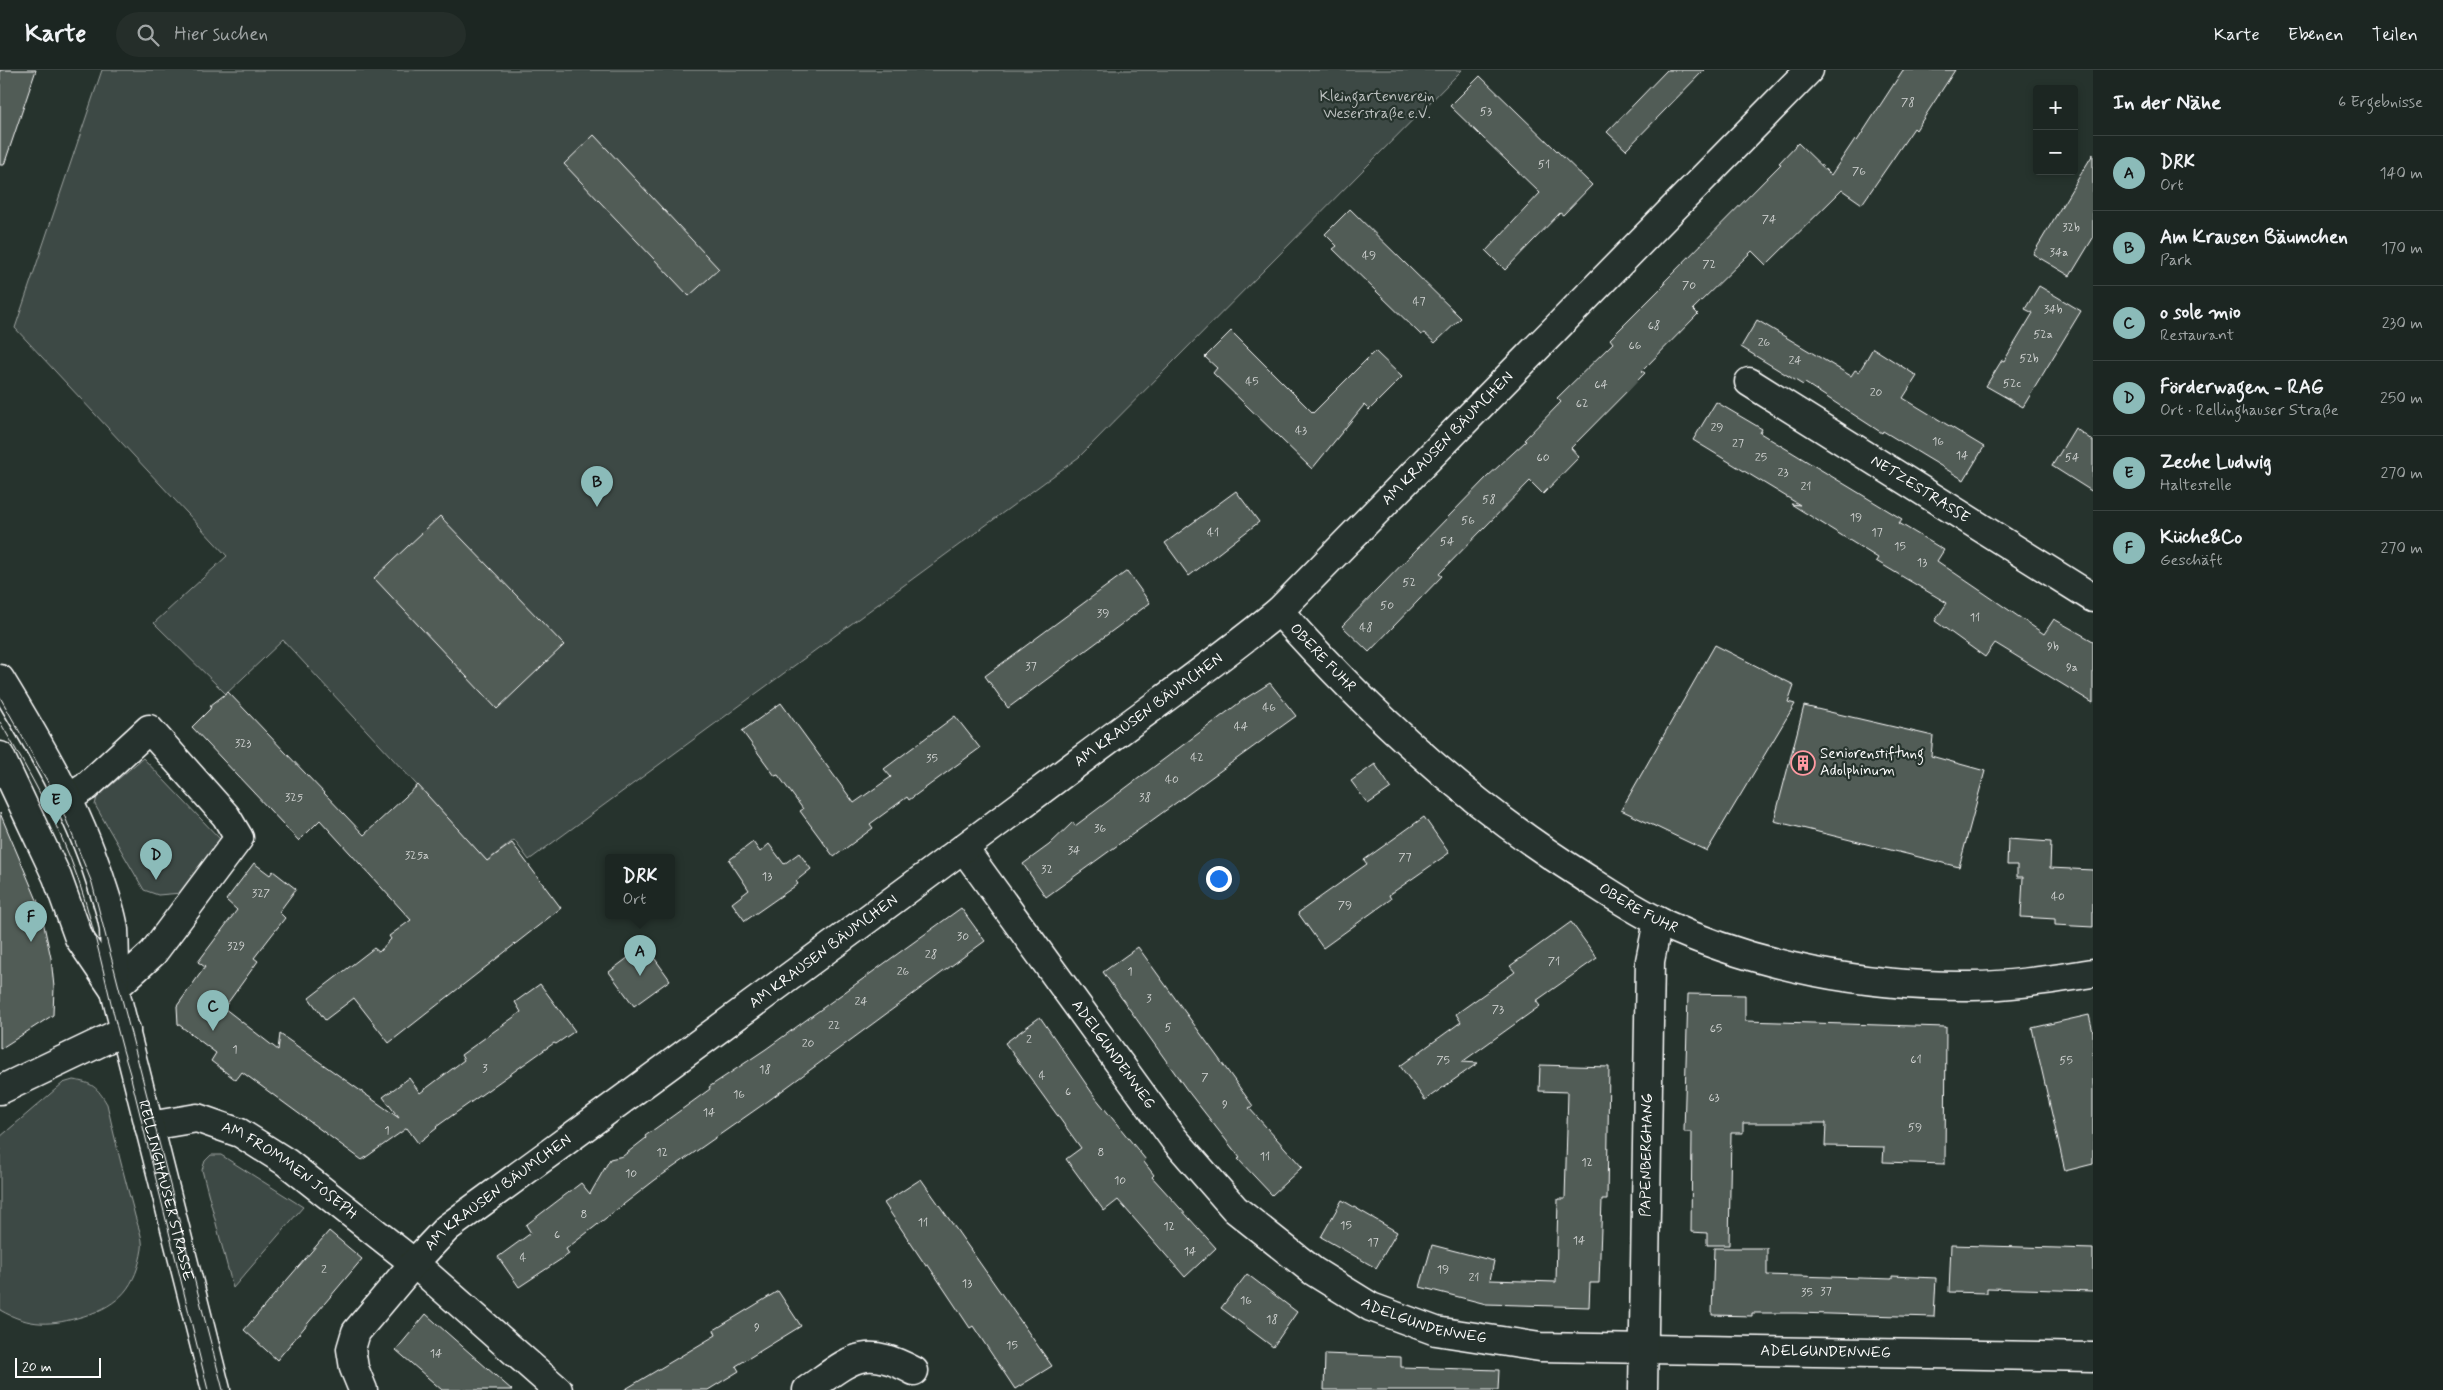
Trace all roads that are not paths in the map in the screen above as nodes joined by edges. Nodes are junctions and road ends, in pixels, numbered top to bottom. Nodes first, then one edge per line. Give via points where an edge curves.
1 (1808, 70) edge
2 (1749, 382) dead end
3 (2093, 598) edge
4 (1279, 611) junction
5 (0, 679) edge
6 (0, 756) edge
7 (67, 799) junction
8 (964, 849) junction
9 (1658, 921) junction
10 (2093, 973) edge
11 (115, 991) junction
12 (126, 1030) junction
13 (0, 1090) edge
14 (149, 1126) junction
15 (414, 1262) junction
16 (1644, 1350) junction
17 (2093, 1357) edge
18 (914, 1371) dead end
19 (216, 1390) edge
20 (363, 1390) edge
21 (558, 1390) edge
22 (807, 1390) edge
23 (1643, 1390) edge

1 - 4 street, AM KRAUSEN BÄUMCHEN
2 - 3 street, NETZESTRASSE
4 - 8 street, AM KRAUSEN BÄUMCHEN via 1225,655
4 - 9 street, OBERE FUHR via 1366,703 1451,782 1536,846
5 - 7 street, RELLINGHAUSER STRASSE via 42,747
6 - 11 street, RELLINGHAUSER STRASSE via 57,877 79,938
7 - 11 street, RELLINGHAUSER STRASSE via 95,863 114,929
7 - 11 street via 86,787 149,729 226,816 239,838 153,953 118,984
8 - 15 street, AM KRAUSEN BÄUMCHEN via 447,1228
8 - 16 street, ADELGUNDENWEG via 1174,1139 1235,1209 1312,1271 1371,1307 1436,1331 1540,1347
9 - 10 street, OBERE FUHR via 1772,961 1834,975 1892,983 1972,986
9 - 16 street, PAPENBERGHANG via 1650,961
11 - 12 street, RELLINGHAUSER STRASSE
12 - 13 street
12 - 14 street, RELLINGHAUSER STRASSE
14 - 15 street, AM FROMMEN JOSEPH via 197,1118 240,1133 286,1162
14 - 19 street, RELLINGHAUSER STRASSE
15 - 20 street via 356,1332 351,1349
15 - 21 street, AM FROMMEN JOSEPH
16 - 17 street, ADELGUNDENWEG
16 - 23 street, PAPENBERGHANG
18 - 22 street via 893,1360 868,1355 847,1363

